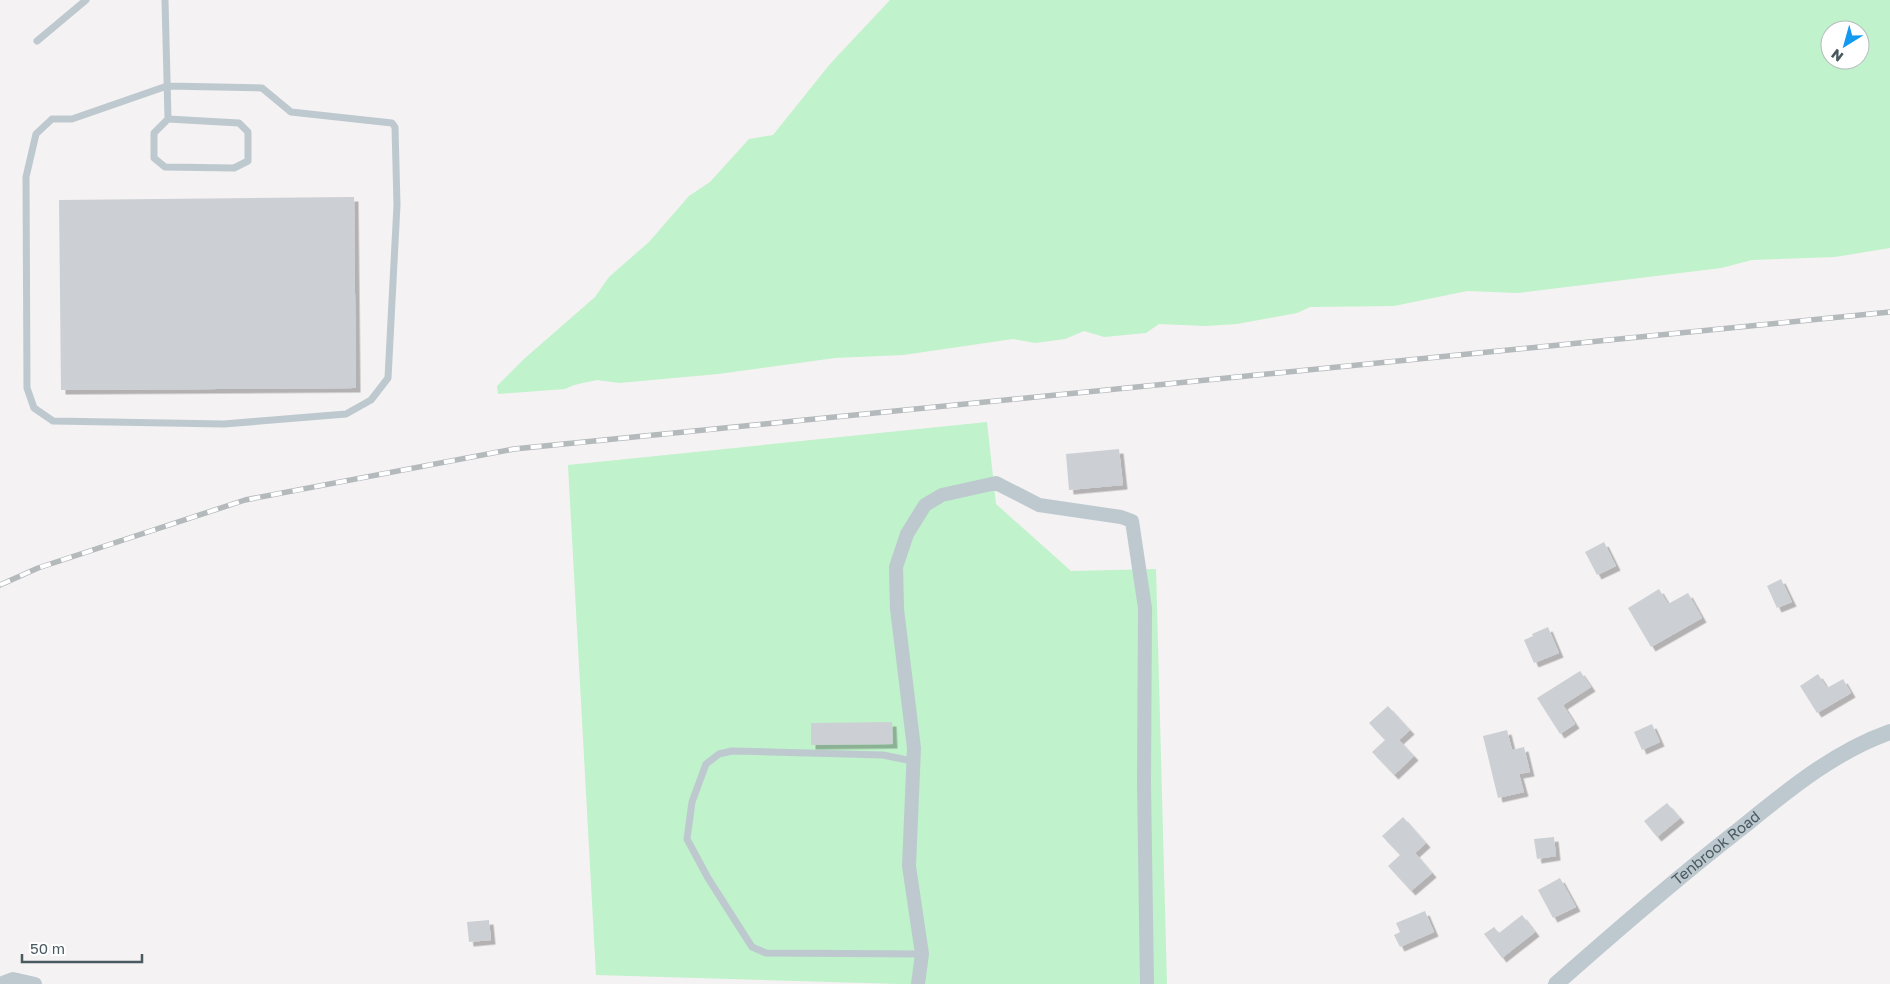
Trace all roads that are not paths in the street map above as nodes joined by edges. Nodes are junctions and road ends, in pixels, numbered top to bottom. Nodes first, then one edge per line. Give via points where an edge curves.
1 (86, 0) edge
2 (165, 0) edge
3 (37, 41) dead end
4 (167, 86) junction
5 (168, 119) junction
6 (1890, 732) edge
7 (912, 761) junction
8 (922, 954) junction
9 (0, 984) edge
10 (35, 984) edge
11 (918, 984) edge
12 (1147, 984) edge
13 (1556, 984) edge

1 - 3 lane
2 - 4 lane
4 - 4 lane via 72,119 52,119 36,134 26,177 27,388 34,408 53,421 224,424 346,414 370,400 388,378 397,205 395,127 392,123 291,112 262,88
4 - 5 lane
5 - 5 lane via 154,132 154,158 165,166 234,168 248,161 248,132 239,123
6 - 13 street, Tenbrook Road via 1848,751 1795,785
7 - 8 street via 909,866
7 - 8 lane via 883,755 732,751 719,754 706,764 692,802 687,839 752,947 766,953
7 - 12 street via 914,748 897,609 896,567 907,534 925,505 942,495 996,483 1039,505 1132,521 1145,608
8 - 11 street
9 - 10 street via 13,979

